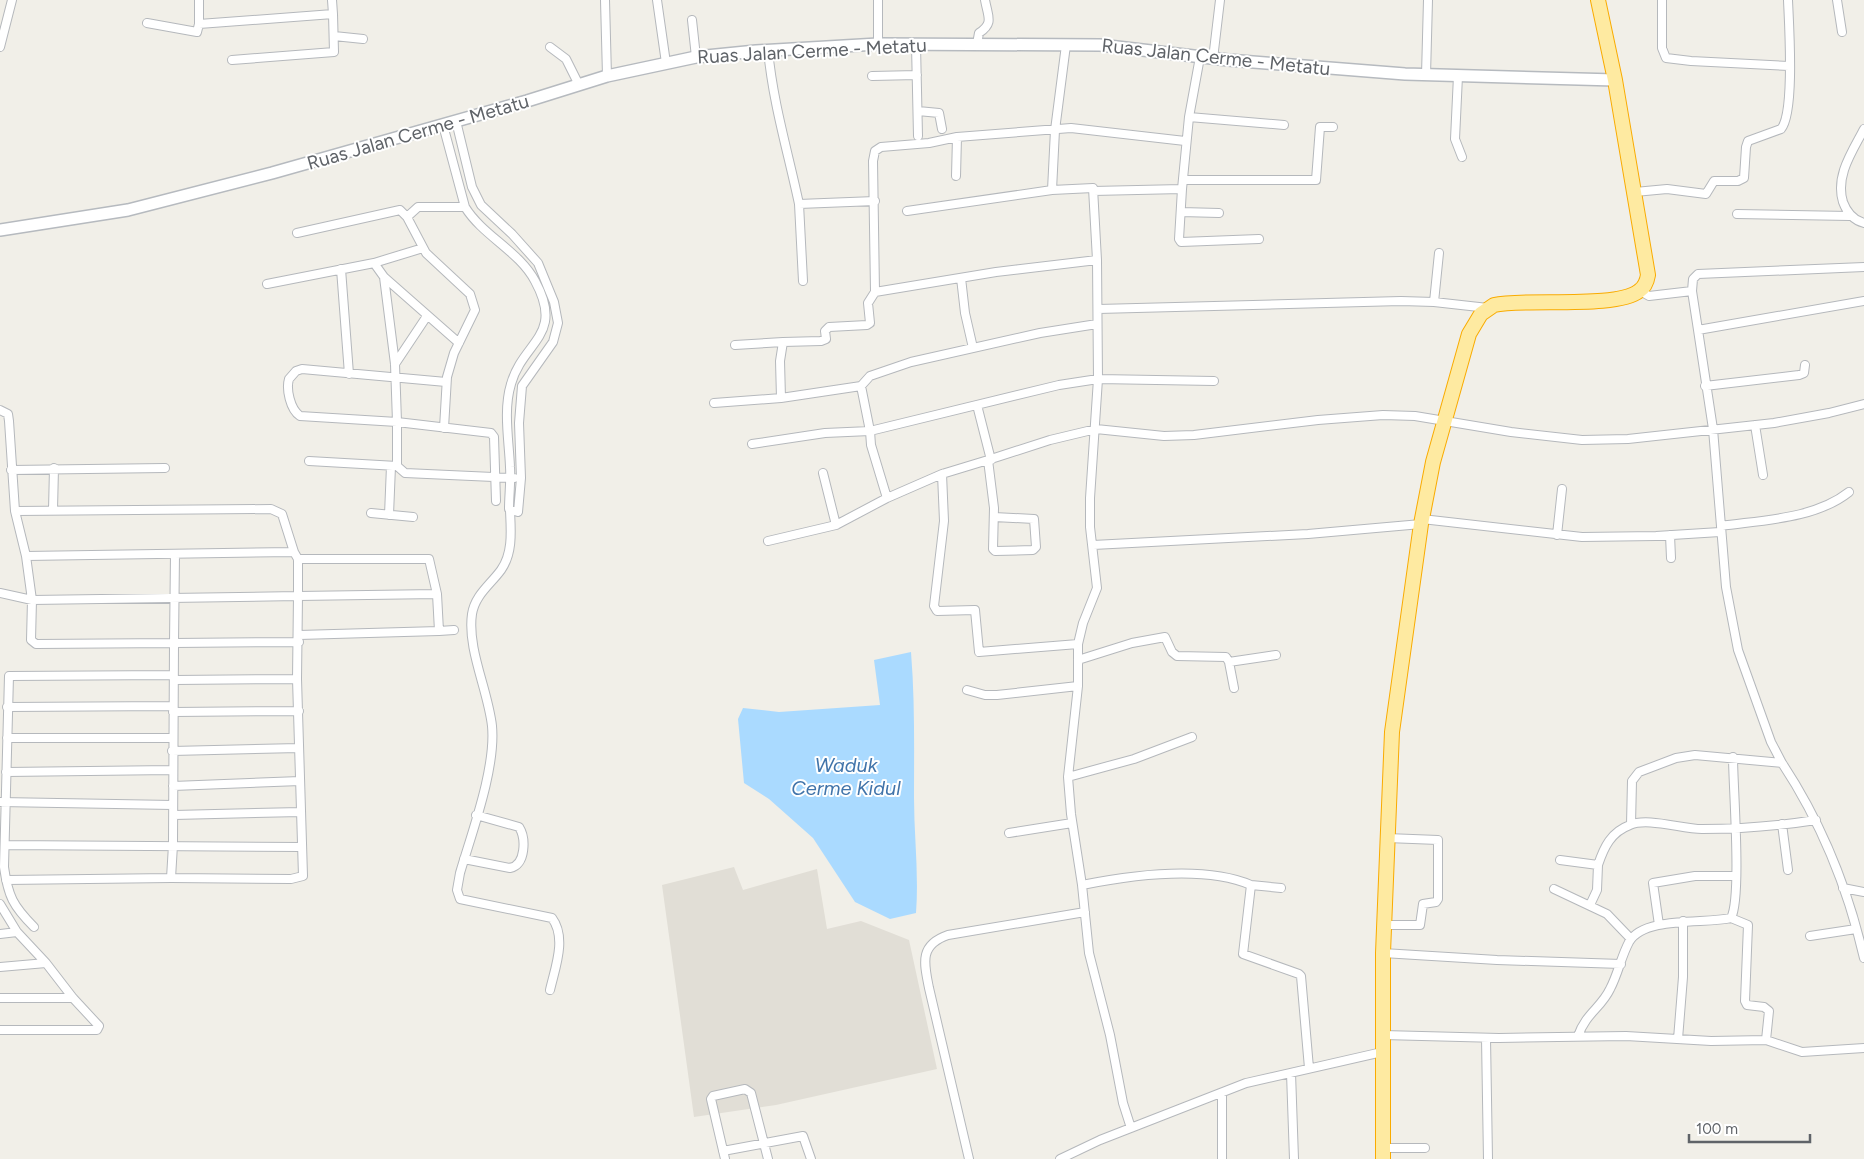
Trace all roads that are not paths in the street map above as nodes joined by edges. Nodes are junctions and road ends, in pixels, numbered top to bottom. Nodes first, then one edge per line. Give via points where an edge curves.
1 (12, 0) edge
2 (199, 0) edge
3 (332, 0) edge
4 (604, 0) edge
5 (657, 0) edge
6 (878, 0) edge
7 (986, 0) edge
8 (1220, 0) edge
9 (1428, 0) edge
10 (1598, 0) edge
11 (1662, 0) edge
12 (1788, 0) edge
13 (1837, 0) edge
14 (333, 14) junction
15 (692, 20) dead end
16 (147, 23) dead end
17 (199, 24) junction
18 (1842, 32) dead end
19 (334, 36) junction
20 (363, 39) dead end
21 (878, 44) junction
22 (977, 44) junction
23 (916, 45) junction
24 (1066, 45) junction
25 (0, 47) edge
26 (550, 47) dead end
27 (768, 50) junction
28 (696, 57) junction
29 (1200, 57) junction
30 (1213, 58) junction
31 (232, 60) dead end
32 (666, 63) junction
33 (1789, 66) junction
34 (917, 74) junction
35 (1426, 75) junction
36 (607, 76) junction
37 (872, 76) dead end
38 (1458, 76) junction
39 (1615, 80) junction
40 (579, 84) junction
41 (918, 111) junction
42 (1188, 117) junction
43 (456, 121) junction
44 (443, 125) junction
45 (1284, 125) dead end
46 (1333, 127) dead end
47 (942, 129) dead end
48 (1864, 129) edge
49 (1054, 130) junction
50 (918, 136) dead end
51 (957, 137) junction
52 (1186, 141) junction
53 (1462, 158) dead end
54 (956, 176) dead end
55 (1183, 180) junction
56 (1182, 189) junction
57 (1052, 190) junction
58 (1093, 191) junction
59 (1636, 192) junction
60 (875, 201) junction
61 (799, 204) junction
62 (465, 207) junction
63 (907, 211) dead end
64 (1181, 212) junction
65 (1219, 213) dead end
66 (1737, 214) dead end
67 (1850, 216) junction
68 (407, 218) junction
69 (1864, 223) edge
70 (0, 230) edge
71 (509, 232) junction
72 (297, 233) dead end
73 (1259, 239) dead end
74 (499, 242) junction
75 (523, 245) junction
76 (423, 248) junction
77 (1438, 254) dead end
78 (513, 255) junction
79 (1097, 260) junction
80 (374, 263) junction
81 (1864, 266) edge
82 (341, 269) junction
83 (384, 278) junction
84 (961, 278) junction
85 (803, 281) dead end
86 (267, 284) dead end
87 (1640, 291) junction
88 (1692, 291) junction
89 (875, 292) junction
90 (1864, 301) edge
91 (1434, 302) junction
92 (1488, 308) junction
93 (1098, 309) junction
94 (426, 316) junction
95 (547, 319) junction
96 (558, 323) junction
97 (1097, 324) junction
98 (1698, 330) junction
99 (460, 342) junction
100 (783, 342) junction
101 (735, 345) dead end
102 (973, 348) junction
103 (394, 364) junction
104 (1805, 365) dead end
105 (349, 374) junction
106 (394, 378) junction
107 (1098, 379) junction
108 (1214, 381) dead end
109 (446, 382) junction
110 (861, 386) junction
111 (1706, 386) junction
112 (781, 398) junction
113 (714, 403) dead end
114 (1864, 404) edge
115 (977, 405) junction
116 (0, 410) edge
117 (1444, 420) junction
118 (397, 422) junction
119 (1755, 425) junction
120 (444, 428) junction
121 (1096, 429) junction
122 (1713, 429) junction
123 (870, 431) junction
124 (752, 444) dead end
125 (990, 460) junction
126 (308, 462) dead end
127 (394, 466) junction
128 (54, 468) junction
129 (164, 468) dead end
130 (11, 470) junction
131 (824, 473) dead end
132 (942, 474) junction
133 (495, 475) junction
134 (1763, 475) dead end
135 (510, 478) junction
136 (521, 478) junction
137 (1562, 489) dead end
138 (1849, 492) dead end
139 (887, 498) junction
140 (496, 501) dead end
141 (53, 510) junction
142 (15, 511) junction
143 (510, 512) junction
144 (371, 513) dead end
145 (389, 515) junction
146 (413, 517) dead end
147 (994, 517) junction
148 (1422, 522) junction
149 (836, 525) junction
150 (1720, 529) junction
151 (1556, 535) junction
152 (1670, 536) junction
153 (768, 541) dead end
154 (1093, 545) junction
155 (294, 552) junction
156 (175, 554) junction
157 (26, 556) junction
158 (1671, 558) dead end
159 (298, 559) junction
160 (0, 593) edge
161 (437, 594) junction
162 (298, 596) junction
163 (173, 599) junction
164 (32, 600) junction
165 (454, 630) dead end
166 (439, 631) junction
167 (299, 638) junction
168 (174, 643) junction
169 (1078, 644) junction
170 (1276, 655) dead end
171 (1078, 660) junction
172 (1230, 662) junction
173 (0, 676) edge
174 (9, 676) junction
175 (174, 677) junction
176 (297, 679) junction
177 (1078, 686) junction
178 (1234, 688) dead end
179 (967, 690) dead end
180 (7, 707) junction
181 (173, 709) junction
182 (299, 711) junction
183 (1192, 737) dead end
184 (7, 738) junction
185 (172, 738) junction
186 (299, 748) junction
187 (172, 751) junction
188 (1733, 757) junction
189 (1782, 763) junction
190 (172, 770) junction
191 (6, 772) junction
192 (1068, 777) junction
193 (300, 781) junction
194 (173, 786) junction
195 (2, 802) edge
196 (173, 805) junction
197 (301, 812) junction
198 (174, 815) junction
199 (476, 815) junction
200 (1816, 820) junction
201 (1072, 823) junction
202 (1630, 824) junction
203 (1782, 824) junction
204 (1735, 829) junction
205 (1009, 833) dead end
206 (1387, 838) junction
207 (5, 845) junction
208 (174, 845) junction
209 (302, 847) junction
210 (464, 859) junction
211 (1560, 860) dead end
212 (1598, 864) junction
213 (1788, 870) dead end
214 (1735, 876) junction
215 (171, 878) junction
216 (6, 880) junction
217 (1082, 884) junction
218 (1251, 885) junction
219 (1281, 888) dead end
220 (1843, 888) junction
221 (1554, 889) dead end
222 (1864, 892) edge
223 (0, 904) edge
224 (1590, 905) junction
225 (1085, 912) junction
226 (1731, 918) junction
227 (1683, 921) junction
228 (1384, 925) junction
229 (1659, 925) junction
230 (34, 926) dead end
231 (1856, 929) junction
232 (17, 932) junction
233 (0, 934) edge
234 (1810, 936) dead end
235 (1631, 939) junction
236 (1384, 953) junction
237 (1864, 958) edge
238 (46, 963) junction
239 (1621, 964) junction
240 (0, 967) edge
241 (550, 990) dead end
242 (0, 998) edge
243 (73, 998) junction
244 (0, 1030) edge
245 (1383, 1035) junction
246 (1578, 1036) junction
247 (1486, 1038) junction
248 (1678, 1039) junction
249 (1766, 1040) junction
250 (1864, 1048) edge
251 (1382, 1052) junction
252 (1309, 1068) junction
253 (1291, 1073) junction
254 (1222, 1093) junction
255 (1132, 1128) junction
256 (764, 1143) junction
257 (1425, 1148) dead end
258 (1383, 1153) edge
259 (724, 1155) edge
260 (768, 1159) edge
261 (811, 1159) edge
262 (969, 1159) edge
263 (1060, 1159) edge
264 (1222, 1159) edge
265 (1294, 1159) edge
266 (1488, 1159) edge

1 - 25 street
2 - 17 street
3 - 14 street
4 - 36 street
5 - 32 street
6 - 21 street
7 - 22 street via 989,24 979,33
8 - 30 street
9 - 35 street
10 - 39 highway
11 - 33 street via 1662,48 1666,58
12 - 33 street
13 - 18 street
14 - 17 street
14 - 19 street
15 - 28 street
16 - 17 street via 197,32
19 - 20 street
19 - 31 street via 334,52
21 - 23 main road, Ruas Jalan Cerme - Metatu
21 - 27 main road, Ruas Jalan Cerme - Metatu
22 - 23 main road, Ruas Jalan Cerme - Metatu
22 - 24 main road, Ruas Jalan Cerme - Metatu
23 - 34 street
24 - 29 main road, Ruas Jalan Cerme - Metatu via 1100,45
24 - 49 street
26 - 40 street via 566,59
27 - 28 main road, Ruas Jalan Cerme - Metatu
27 - 61 street via 777,114
28 - 32 main road, Ruas Jalan Cerme - Metatu
29 - 30 main road, Ruas Jalan Cerme - Metatu
29 - 42 street
30 - 35 main road, Ruas Jalan Cerme - Metatu
32 - 36 main road, Ruas Jalan Cerme - Metatu
33 - 59 street via 1788,109 1784,125 1776,132 1748,141 1744,178 1714,181 1706,194 1666,189
34 - 37 street
34 - 41 street
35 - 38 main road, Ruas Jalan Cerme - Metatu
36 - 40 main road, Ruas Jalan Cerme - Metatu
38 - 39 main road, Ruas Jalan Cerme - Metatu
38 - 53 street via 1455,139
39 - 59 highway
40 - 43 main road, Ruas Jalan Cerme - Metatu
41 - 47 street via 939,113
41 - 50 street
42 - 45 street
42 - 52 street
43 - 44 main road, Ruas Jalan Cerme - Metatu
43 - 71 street via 472,187 481,205
44 - 62 street
44 - 70 main road, Ruas Jalan Cerme - Metatu via 128,210
46 - 55 street via 1320,127 1316,180
48 - 67 street via 1840,181 1840,192
49 - 51 street
49 - 52 street via 1071,128
49 - 57 street
51 - 54 street
51 - 60 street via 881,147 873,160
52 - 55 street
55 - 56 street
56 - 58 street
56 - 64 street
57 - 58 street via 1093,188
57 - 63 street
58 - 79 street
59 - 87 highway via 1648,275
60 - 61 street
60 - 89 street
61 - 85 street
62 - 68 street via 418,207
62 - 74 street via 471,217
64 - 65 street
64 - 73 street via 1181,242
66 - 67 street
67 - 69 street
68 - 72 street via 400,210
68 - 76 street
71 - 74 street
71 - 75 street
74 - 78 street
75 - 78 street
75 - 96 street via 547,280
76 - 80 street
76 - 99 street via 470,294 474,303 474,315
77 - 91 street
78 - 95 street via 535,281
79 - 84 street
79 - 93 street
80 - 82 street
80 - 83 street
81 - 88 street via 1698,274 1693,278
82 - 86 street
82 - 105 street
83 - 94 street
83 - 103 street
84 - 89 street
84 - 102 street
87 - 88 street via 1649,296
87 - 92 highway via 1610,299 1501,304
88 - 98 street
89 - 100 street via 868,303 870,323 867,325 829,327 825,331 826,339 821,341
90 - 98 street
91 - 92 street
91 - 93 street
92 - 117 highway via 1475,320 1469,334
93 - 97 street
94 - 99 street
94 - 103 street
95 - 96 street
95 - 135 street via 544,330 510,385
96 - 136 street via 553,342 522,386 519,422
97 - 102 street
97 - 107 street
98 - 111 street
99 - 109 street
100 - 101 street
100 - 112 street
102 - 110 street via 881,372 870,376
103 - 106 street
104 - 111 street via 1804,373 1799,375
105 - 106 street
105 - 118 street via 296,371 287,384 296,414
106 - 109 street
106 - 118 street
107 - 108 street
107 - 115 street via 1036,389
107 - 121 street
109 - 120 street
110 - 112 street
110 - 123 street
111 - 122 street
112 - 113 street
114 - 119 street
115 - 123 street
115 - 125 street
116 - 130 street via 8,414
117 - 121 street via 1383,415 1164,436
117 - 122 street via 1582,440 1628,439
117 - 148 highway
118 - 120 street
118 - 127 street
119 - 122 street
119 - 134 street
120 - 133 street via 492,433
121 - 125 street
121 - 154 street via 1090,479
122 - 150 street
123 - 124 street via 825,433
123 - 139 street
125 - 132 street
125 - 147 street
126 - 127 street
127 - 133 street via 405,473
127 - 145 street
128 - 129 street
128 - 130 street
128 - 141 street
130 - 142 street
131 - 149 street
132 - 139 street
132 - 169 street via 944,513 934,606 937,611 975,610 979,652
133 - 135 street
133 - 140 street
135 - 136 street
135 - 143 street
136 - 143 street via 519,509 518,512
137 - 151 street
138 - 150 street via 1826,507 1809,512
139 - 149 street
141 - 142 street
141 - 155 street via 271,509 282,514
142 - 157 street
143 - 199 street via 512,526 508,554 501,570 482,592 472,614 474,645 492,728 492,749
144 - 145 street
145 - 146 street
147 - 147 street via 995,551 1034,550 1034,518
148 - 151 street
148 - 154 street via 1298,535
148 - 206 highway via 1392,732
149 - 153 street
150 - 152 street
150 - 189 street via 1724,576 1738,650 1771,742
151 - 152 street
152 - 158 street
154 - 169 street via 1097,588
155 - 156 street
155 - 159 street
156 - 157 street
156 - 163 street
157 - 164 street
159 - 161 street via 428,559
159 - 162 street
160 - 164 street
161 - 162 street
161 - 166 street
162 - 163 street
162 - 167 street
163 - 164 street
163 - 168 street
164 - 168 street via 30,635 36,644
165 - 166 street
166 - 167 street
167 - 168 street
167 - 176 street
168 - 175 street
169 - 171 street
170 - 172 street
171 - 172 street via 1163,636 1177,656 1223,656
171 - 177 street
172 - 178 street
173 - 174 street
174 - 175 street
174 - 180 street
175 - 176 street
175 - 181 street
176 - 182 street
177 - 179 street via 997,695 975,694
177 - 192 street
180 - 181 street
180 - 184 street
181 - 182 street
181 - 185 street
182 - 186 street
183 - 192 street via 1134,759
184 - 185 street
184 - 191 street
185 - 187 street
186 - 187 street
186 - 193 street
187 - 190 street
188 - 189 street
188 - 202 street via 1695,755 1676,758 1639,772 1632,781
188 - 204 street
189 - 200 street
190 - 191 street
190 - 194 street
191 - 195 street
192 - 201 street
193 - 194 street
193 - 197 street
194 - 196 street
195 - 196 street
195 - 207 street
196 - 198 street
197 - 198 street
197 - 209 street
198 - 208 street
199 - 210 street
199 - 210 street via 519,827 523,833 520,862 510,868
200 - 203 street
200 - 220 street
201 - 205 street
201 - 217 street
202 - 204 street
202 - 212 street via 1608,838
203 - 204 street
203 - 213 street
204 - 214 street
206 - 228 highway
206 - 228 street via 1438,840 1438,899 1423,904 1420,925
207 - 208 street
207 - 216 street
208 - 209 street
208 - 215 street
209 - 215 street via 303,876 299,879
210 - 241 street via 457,890 460,899 547,916 555,922 558,950
211 - 212 street
212 - 224 street via 1597,890
214 - 226 street via 1735,906
214 - 229 street via 1696,876 1653,883
215 - 216 street
216 - 230 street via 12,902
217 - 218 street via 1132,876 1191,874
217 - 225 street
218 - 219 street
218 - 252 street via 1243,954 1301,976
220 - 222 street
220 - 231 street
221 - 224 street
223 - 232 street
224 - 235 street via 1607,914
225 - 255 street via 1089,953 1123,1104
225 - 262 street via 948,935 932,943 925,956 924,965
226 - 227 street
226 - 249 street via 1748,925 1745,1001 1747,1005 1764,1007 1769,1012
227 - 229 street
227 - 248 street
228 - 236 highway
229 - 235 street
231 - 234 street
231 - 237 street
232 - 233 street
232 - 238 street
235 - 239 street
236 - 239 street
236 - 245 highway
238 - 240 street
238 - 243 street
239 - 246 street via 1610,990 1584,1021
242 - 243 street
243 - 244 street via 99,1026 97,1030
245 - 247 street
245 - 251 highway
246 - 247 street
246 - 248 street
247 - 266 street
248 - 249 street
249 - 250 street via 1802,1052
251 - 252 street
251 - 258 highway
252 - 253 street
253 - 254 street via 1246,1083
253 - 265 street
254 - 255 street
254 - 264 street
255 - 263 street
256 - 259 street
256 - 259 street via 751,1093 745,1089 713,1096 711,1099
256 - 260 street
256 - 261 street via 803,1136
257 - 258 street

